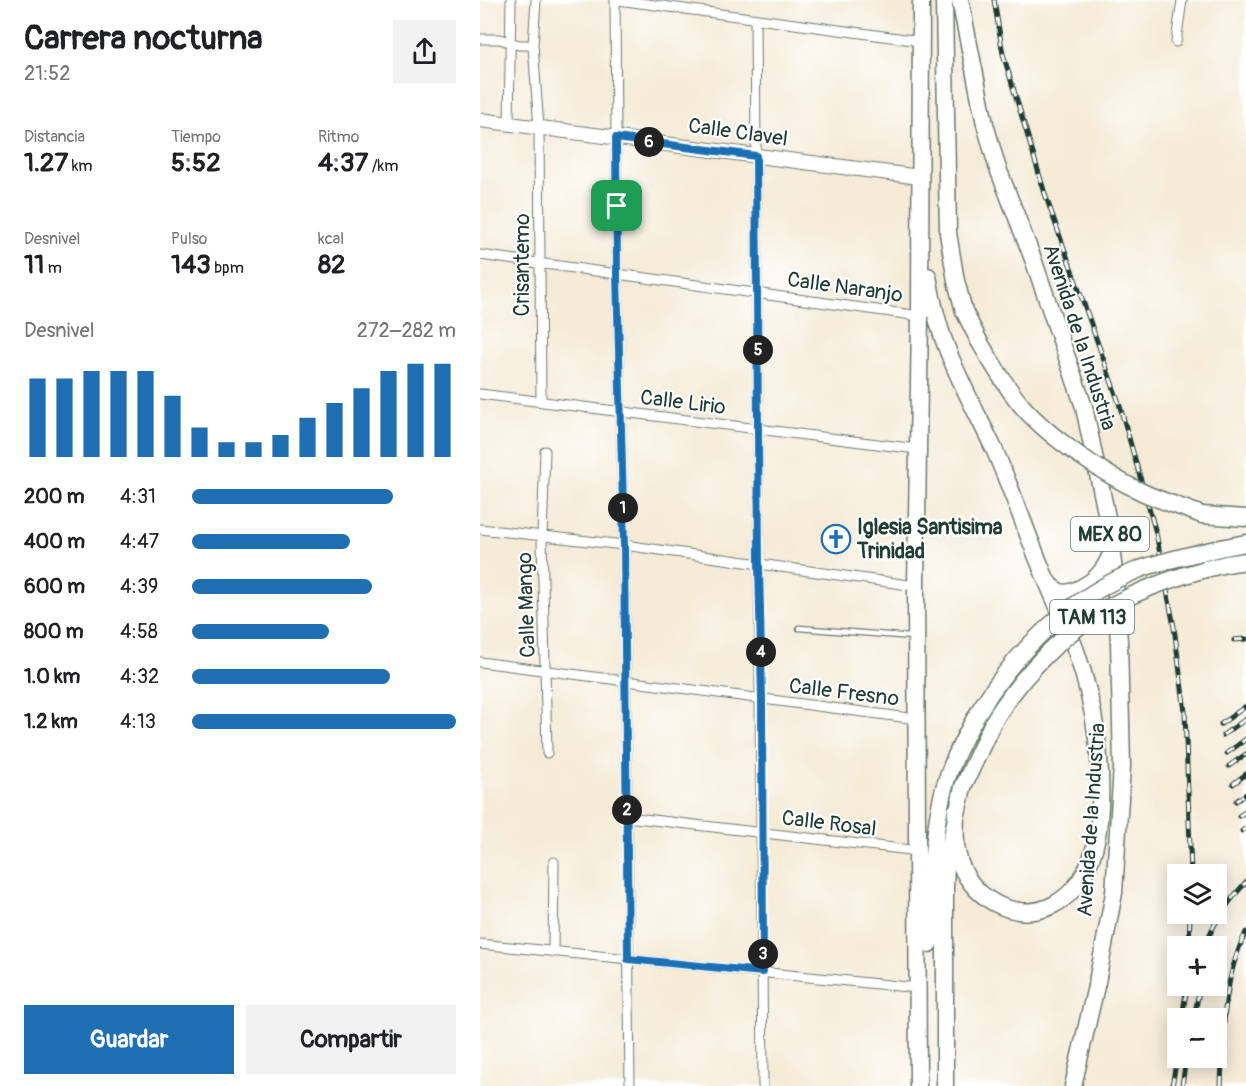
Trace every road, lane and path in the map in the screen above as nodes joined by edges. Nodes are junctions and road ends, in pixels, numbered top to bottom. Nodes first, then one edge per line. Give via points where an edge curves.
1 (510, 0) edge
2 (536, 0) edge
3 (617, 0) edge
4 (921, 0) edge
5 (944, 0) edge
6 (960, 0) edge
7 (1182, 0) edge
8 (755, 19) junction
9 (480, 39) edge
10 (920, 41) junction
11 (510, 42) junction
12 (1176, 42) dead end
13 (533, 45) junction
14 (480, 120) edge
15 (509, 124) junction
16 (539, 128) junction
17 (616, 138) junction
18 (756, 156) junction
19 (920, 177) junction
20 (920, 231) junction
21 (480, 255) edge
22 (540, 263) junction
23 (617, 274) junction
24 (758, 294) junction
25 (920, 316) junction
26 (480, 394) edge
27 (541, 401) junction
28 (622, 412) junction
29 (758, 429) junction
30 (917, 449) junction
31 (545, 451) dead end
32 (1246, 518) edge
33 (480, 530) edge
34 (542, 538) junction
35 (1246, 543) edge
36 (624, 545) junction
37 (1112, 552) junction
38 (1246, 561) edge
39 (759, 566) junction
40 (1047, 581) junction
41 (916, 586) junction
42 (799, 628) dead end
43 (916, 637) junction
44 (480, 662) edge
45 (546, 671) junction
46 (625, 681) junction
47 (762, 699) junction
48 (917, 719) junction
49 (547, 753) dead end
50 (956, 811) junction
51 (627, 817) junction
52 (763, 833) junction
53 (919, 851) junction
54 (554, 862) dead end
55 (480, 944) edge
56 (553, 952) junction
57 (628, 959) junction
58 (763, 972) junction
59 (918, 987) junction
60 (630, 1086) edge
61 (763, 1086) edge
62 (918, 1086) edge
63 (945, 1086) edge
64 (1073, 1086) edge

1 - 11 street
2 - 13 street, Crisantemo
3 - 8 street
3 - 17 street
4 - 10 highway
5 - 32 highway, bridge via 948,233 964,311 979,341 1022,406 1050,433 1116,478 1202,514
6 - 37 highway, Avenida de la Industria / MEX 80 via 997,166 1084,407
7 - 12 street
8 - 10 street
8 - 18 street
9 - 11 street
10 - 19 highway
11 - 13 street
11 - 15 street
13 - 16 street, Crisantemo
14 - 15 street, Calle Clavel
15 - 16 street, Calle Clavel
16 - 17 street, Calle Clavel
16 - 22 street, Crisantemo
17 - 18 street, Calle Clavel
17 - 23 street
18 - 19 street, Calle Clavel
18 - 24 street
19 - 20 highway
20 - 25 highway
20 - 40 highway via 932,299 946,348 994,450
21 - 22 street, Calle Naranjo
22 - 23 street, Calle Naranjo
22 - 27 street, Crisantemo
23 - 24 street, Calle Naranjo
23 - 28 street
24 - 25 street, Calle Naranjo
24 - 29 street
25 - 30 highway
26 - 27 street, Calle Lirio
27 - 28 street, Calle Lirio
28 - 29 street, Calle Lirio
28 - 36 street
29 - 30 street, Calle Lirio
29 - 39 street
30 - 41 highway
31 - 34 street, Calle Mango
33 - 34 street
34 - 36 street
34 - 45 street, Calle Mango
35 - 59 highway, bridge via 1179,557 1115,581 1076,604 1036,639 996,683 956,757 945,786 933,855 928,957
36 - 39 street
36 - 46 street
37 - 40 highway via 1097,576 1075,590 1057,591
37 - 64 highway, Avenida de la Industria / MEX 80 via 1122,766 1114,893
38 - 50 highway, TAM 113, bridge via 1159,582 1080,625 1010,694 993,722
39 - 41 street
39 - 47 street
40 - 50 highway via 1076,652 1096,730 1102,793 1098,837 1088,868 1063,900 1052,906 1039,911 998,906 975,889 962,868 957,856
41 - 43 highway
42 - 43 lane
43 - 48 highway
44 - 45 street, Calle Fresno
45 - 46 street, Calle Fresno
45 - 49 street, Calle Mango
46 - 47 street, Calle Fresno
46 - 51 street
47 - 48 street, Calle Fresno
47 - 52 street
48 - 53 highway
50 - 63 highway via 945,888
51 - 52 street, Calle Rosal
51 - 57 street
52 - 53 street, Calle Rosal
52 - 58 street
53 - 59 highway
54 - 56 street
55 - 56 street
56 - 57 street
57 - 58 street
57 - 60 street
58 - 59 street
58 - 61 street
59 - 62 highway

